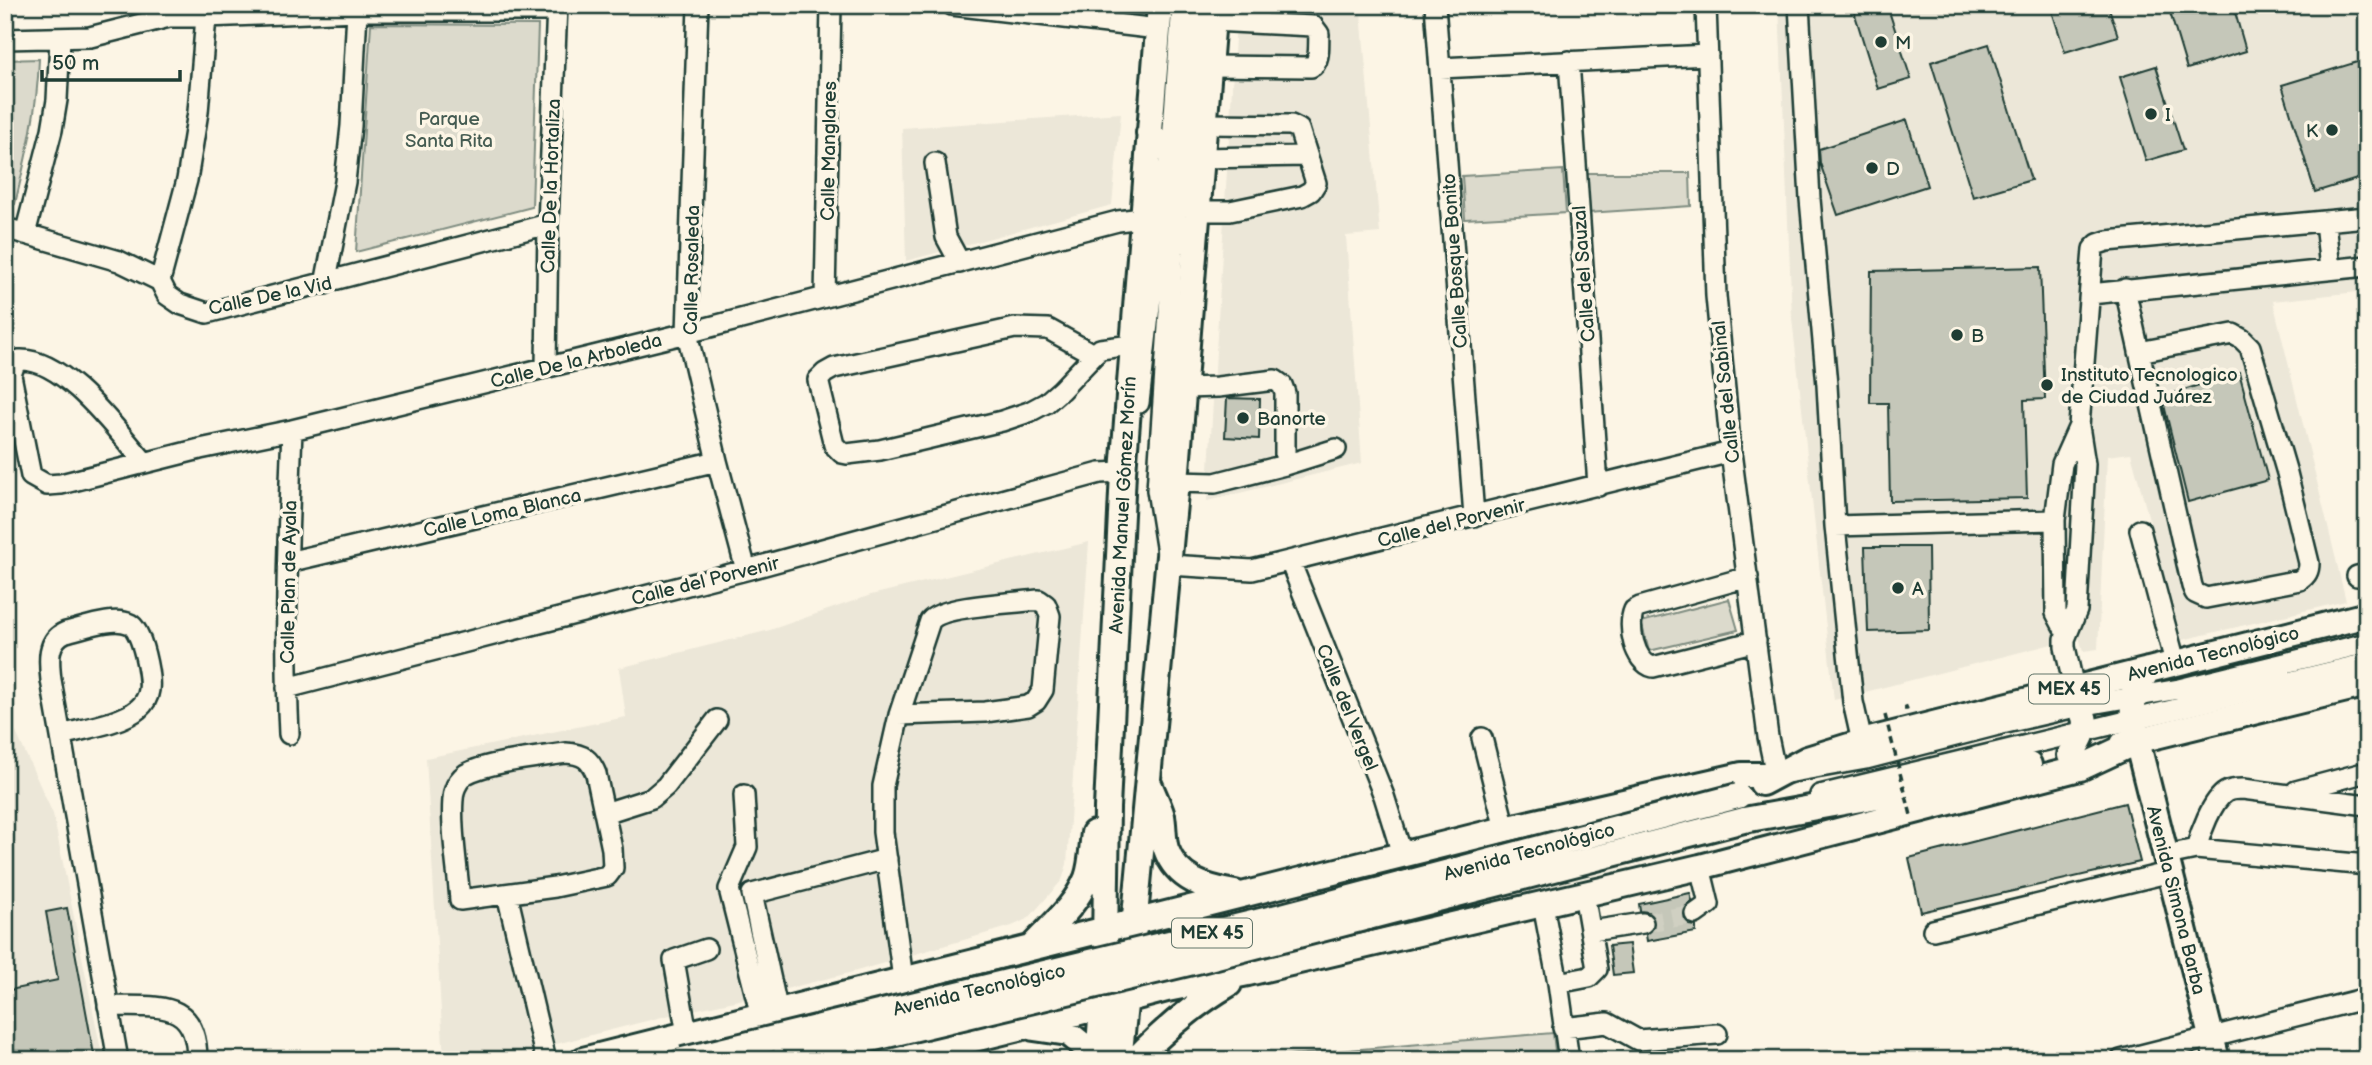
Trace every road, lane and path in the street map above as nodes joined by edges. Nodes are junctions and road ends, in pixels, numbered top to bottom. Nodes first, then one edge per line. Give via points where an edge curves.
1 (698, 5) edge
2 (831, 5) edge
3 (952, 5) edge
4 (1182, 5) edge
5 (1434, 5) edge
6 (1706, 5) edge
7 (1799, 5) edge
8 (556, 8) edge
9 (357, 11) junction
10 (1208, 11) edge
11 (206, 17) junction
12 (1159, 17) edge
13 (5, 39) edge
14 (60, 39) junction
15 (1708, 55) junction
16 (1569, 61) junction
17 (1209, 66) junction
18 (1440, 68) junction
19 (1204, 124) junction
20 (1149, 133) junction
21 (1307, 156) junction
22 (1185, 157) junction
23 (935, 163) dead end
24 (1197, 211) junction
25 (2367, 217) edge
26 (1159, 220) junction
27 (2325, 222) junction
28 (548, 225) junction
29 (5, 228) edge
30 (25, 234) junction
31 (1194, 248) junction
32 (960, 263) junction
33 (2367, 266) edge
34 (2330, 269) junction
35 (160, 281) junction
36 (325, 284) junction
37 (2125, 289) junction
38 (2090, 294) junction
39 (825, 297) junction
40 (687, 333) junction
41 (1132, 345) junction
42 (2139, 352) junction
43 (1093, 354) junction
44 (546, 367) junction
45 (1184, 388) junction
46 (2079, 426) junction
47 (292, 430) junction
48 (1336, 449) dead end
49 (1731, 452) junction
50 (716, 461) junction
51 (145, 463) junction
52 (1284, 465) junction
53 (1123, 472) junction
54 (1176, 482) junction
55 (1598, 486) junction
56 (1474, 516) junction
57 (2055, 520) junction
58 (1835, 526) junction
59 (2140, 530) dead end
60 (1290, 561) junction
61 (288, 562) junction
62 (1169, 565) junction
63 (746, 570) junction
64 (1748, 577) junction
65 (2367, 615) edge
66 (2066, 632) junction
67 (1756, 641) junction
68 (2367, 643) edge
69 (2175, 662) junction
70 (2367, 663) edge
71 (2148, 670) junction
72 (2367, 684) edge
73 (287, 688) junction
74 (2070, 695) junction
75 (1904, 702) dead end
76 (1907, 709) dead end
77 (899, 715) junction
78 (1885, 715) dead end
79 (717, 720) dead end
80 (2134, 720) junction
81 (2084, 733) junction
82 (289, 734) dead end
83 (61, 735) junction
84 (1482, 738) dead end
85 (1861, 742) junction
86 (2070, 755) junction
87 (2367, 772) edge
88 (1776, 775) junction
89 (1148, 781) junction
90 (2285, 794) junction
91 (744, 795) dead end
92 (2367, 805) edge
93 (1107, 808) junction
94 (605, 813) junction
95 (1912, 819) dead end
96 (1744, 820) junction
97 (1506, 829) junction
98 (2196, 849) junction
99 (1402, 855) junction
100 (887, 859) junction
101 (2169, 863) junction
102 (2367, 864) edge
103 (1700, 867) junction
104 (507, 894) junction
105 (1243, 894) junction
106 (1584, 894) junction
107 (1543, 905) junction
108 (1695, 914) dead end
109 (1145, 919) junction
110 (1643, 923) tunnel mouth
111 (1105, 930) junction
112 (1933, 930) dead end
113 (1592, 931) junction
114 (1065, 940) junction
115 (1030, 949) junction
116 (706, 950) dead end
117 (1248, 973) junction
118 (903, 979) junction
119 (1558, 983) junction
120 (1167, 989) junction
121 (2367, 998) edge
122 (1102, 1005) junction
123 (108, 1006) junction
124 (769, 1014) junction
125 (1023, 1027) junction
126 (1563, 1028) junction
127 (687, 1034) junction
128 (1717, 1034) dead end
129 (2214, 1048) edge
130 (1105, 1059) edge
131 (118, 1060) edge
132 (197, 1060) edge
133 (546, 1060) edge
134 (583, 1060) edge
135 (683, 1060) edge
136 (782, 1060) edge
137 (887, 1060) edge
138 (1135, 1060) edge
139 (1569, 1060) edge
140 (2121, 1060) edge

1 - 40 street, Calle Rosaleda
2 - 39 street, Calle Manglares
3 - 12 street
4 - 22 street via 1172,142
5 - 18 street, Calle Bosque Bonito
6 - 15 street, Calle del Sabinal
7 - 58 street
8 - 9 street
8 - 28 street, Calle De la Hortaliza
9 - 11 street
9 - 36 street via 345,182
10 - 17 main road
10 - 17 street via 1313,26 1319,34 1316,65 1311,67
10 - 22 street
11 - 14 street via 169,17 90,37
11 - 35 street via 187,180
12 - 20 main road, Avenida Manuel Gómez Morín
13 - 14 street
14 - 30 street via 52,130
15 - 16 street
15 - 49 street, Calle del Sabinal via 1716,296
16 - 18 street
16 - 55 street, Calle del Sauzal
17 - 19 main road
18 - 56 street, Calle Bosque Bonito
19 - 21 street via 1291,125 1299,130
19 - 22 main road
20 - 22 main road
20 - 26 main road, Avenida Manuel Gómez Morín
21 - 22 street
21 - 24 street via 1316,183 1303,196 1230,211
22 - 24 main road
22 - 26 street
23 - 32 street via 946,237
24 - 31 main road
25 - 27 street
26 - 31 main road via 1180,227
26 - 32 street, Calle De la Arboleda via 1118,221
26 - 41 main road, Avenida Manuel Gómez Morín
26 - 53 street via 1141,390
26 - 62 street via 1157,490
27 - 34 street
27 - 38 street via 2103,242 2093,249
28 - 36 street, Calle De la Vid
28 - 44 street, Calle De la Hortaliza
29 - 30 street, Calle De la Vid
30 - 35 street, Calle De la Vid via 119,261
31 - 45 main road
32 - 39 street, Calle De la Arboleda
33 - 34 street
34 - 37 street
35 - 36 street, Calle De la Vid via 167,295 180,304 207,313
37 - 38 street
37 - 42 street
38 - 46 street
39 - 40 street, Calle De la Arboleda
40 - 44 street, Calle De la Arboleda
40 - 50 street, Calle Rosaleda
41 - 43 street via 1108,346
41 - 53 main road, Avenida Manuel Gómez Morín
42 - 42 street via 2195,593 2206,598 2300,580 2309,563 2250,347 2233,334
43 - 43 street via 1061,390 1029,412 854,454 842,453 834,445 818,380 834,368 1015,328 1048,329
44 - 47 street, Calle De la Arboleda
45 - 52 street via 1275,380 1282,385
45 - 54 main road
46 - 57 street via 2062,464
46 - 66 street via 2085,464 2078,596
47 - 51 street, Calle De la Arboleda
47 - 61 street, Calle Plan de Ayala
48 - 52 street
49 - 55 street, Calle del Porvenir
49 - 64 street, Calle del Sabinal
50 - 61 street, Calle Loma Blanca
50 - 63 street, Calle Rosaleda
51 - 51 street, Calle De la Arboleda via 61,484 47,485 31,477 11,375 14,366 27,360 63,375
52 - 54 street via 1215,483
53 - 63 street, Calle del Porvenir via 1100,473
53 - 93 main road, Avenida Manuel Gómez Morín
54 - 62 main road
55 - 56 street, Calle del Porvenir
56 - 60 street, Calle del Porvenir
57 - 58 street
57 - 66 street via 2056,612
58 - 85 street
59 - 69 street
60 - 62 street, Calle del Porvenir via 1252,570
60 - 99 street, Calle del Vergel via 1384,796
61 - 73 street, Calle Plan de Ayala
62 - 89 main road
63 - 73 street, Calle del Porvenir
64 - 67 street, Calle del Sabinal
64 - 67 street via 1640,607 1634,610 1630,625 1639,658 1653,667
65 - 69 main road, Avenida Tecnológico / MEX 45
66 - 74 street
67 - 88 street, Calle del Sabinal
68 - 80 street via 2179,689
69 - 71 main road, Avenida Tecnológico / MEX 45
70 - 80 street
71 - 74 main road, Avenida Tecnológico / MEX 45
71 - 80 main road
72 - 80 main road, Avenida Tecnológico / MEX 45
73 - 82 street, Calle Plan de Ayala
74 - 80 street
74 - 81 main road via 2085,724
74 - 85 main road, Avenida Tecnológico / MEX 45
74 - 88 street via 2006,723 1866,759
75 - 76 path
77 - 77 street via 934,616 956,609 1039,600 1046,605 1050,615 1043,690 1036,701 985,712
77 - 100 street via 883,786
78 - 95 path, bridge
79 - 94 street via 652,798
80 - 81 street
80 - 86 main road, Avenida Tecnológico / MEX 45
80 - 101 main road, Avenida Simona Barba
80 - 103 main road via 2080,768
81 - 86 main road
81 - 96 street via 1797,801
83 - 83 street via 49,658 54,641 58,635 95,625 116,621 132,625 139,634 149,682 146,699 122,718
83 - 123 street
84 - 97 street
85 - 88 main road, Avenida Tecnológico / MEX 45 via 1807,759
86 - 96 main road, Avenida Tecnológico / MEX 45 via 1944,784
87 - 90 street
88 - 97 main road via 1742,775
88 - 135 main road, Avenida Tecnológico / MEX 45, bridge via 1738,796 1286,915
89 - 105 main road via 1173,863 1185,876 1208,888
89 - 109 main road
90 - 92 street
90 - 98 street via 2243,789 2223,792 2202,826
91 - 124 street via 747,847 729,888
93 - 111 main road, Avenida Manuel Gómez Morín
93 - 115 main road via 1094,832 1087,876 1075,900
94 - 104 street via 613,868 607,876
94 - 104 street via 592,763 576,753 492,766 466,775 456,785 453,800 460,900
96 - 136 main road, Avenida Tecnológico / MEX 45, bridge via 1197,961
97 - 99 main road
98 - 101 street
98 - 102 street
99 - 105 main road
100 - 118 street
100 - 124 street via 752,894
101 - 112 street
101 - 129 main road, Avenida Simona Barba
103 - 106 main road
103 - 108 street via 1709,904
104 - 133 street
105 - 109 main road
106 - 107 main road
106 - 113 street
107 - 117 main road
107 - 119 street
109 - 111 main road
109 - 120 main road via 1140,955 1147,970
109 - 122 main road
110 - 113 street
111 - 114 main road
111 - 122 main road, Avenida Manuel Gómez Morín
113 - 119 street via 1597,969 1589,977
114 - 115 main road
114 - 122 main road via 1080,952 1089,984
115 - 118 main road
116 - 127 street via 674,960
117 - 120 main road
117 - 138 main road via 1198,1002
118 - 124 main road
119 - 126 street
120 - 122 main road
121 - 129 street
122 - 125 main road
122 - 130 main road
123 - 131 street
123 - 132 street via 181,1014 192,1024
124 - 127 main road
125 - 130 main road via 1068,1033
125 - 137 main road
126 - 128 street via 1607,1023 1638,1040
126 - 139 street
127 - 134 main road
129 - 140 street

